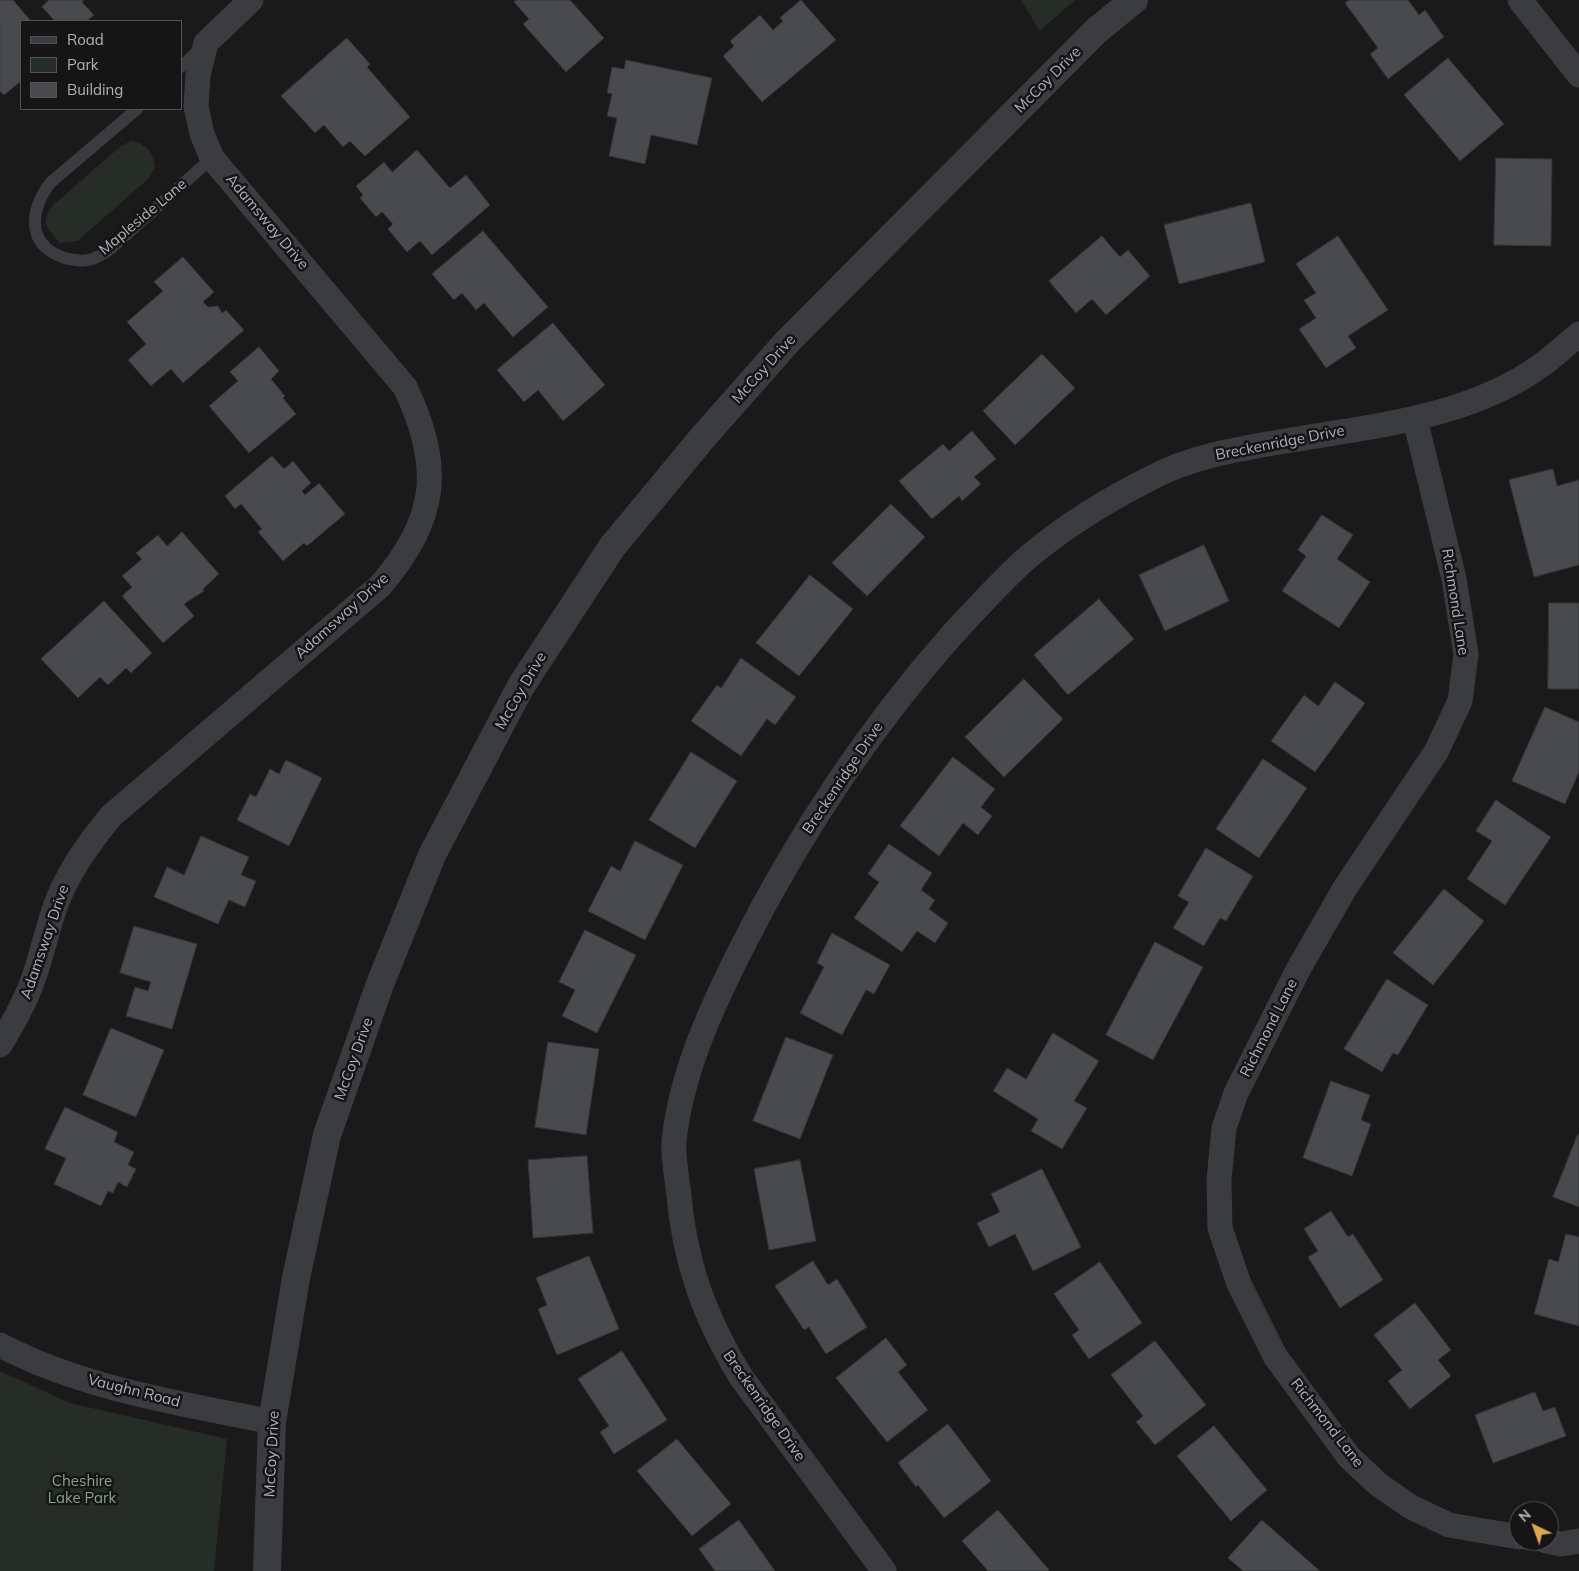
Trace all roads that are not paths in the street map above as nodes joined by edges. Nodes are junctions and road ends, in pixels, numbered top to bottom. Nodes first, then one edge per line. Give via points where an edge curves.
1 (251, 0) edge
2 (1134, 0) edge
3 (1520, 0) edge
4 (206, 43) junction
5 (182, 66) edge
6 (1579, 75) edge
7 (135, 110) edge
8 (212, 158) junction
9 (1579, 334) edge
10 (1415, 419) junction
11 (0, 1045) edge
12 (0, 1345) edge
13 (272, 1422) junction
14 (1509, 1535) edge
15 (1579, 1541) edge
16 (1559, 1544) edge
17 (267, 1571) edge
18 (884, 1571) edge

1 - 4 street
2 - 13 street, McCoy Drive via 1096,31 788,342 704,436 612,547 521,686 432,855 380,984 327,1136 296,1278
3 - 6 street
4 - 5 lane
4 - 8 street, Adamsway Drive via 198,75 196,106
7 - 8 lane, Mapleside Lane via 50,183 40,197 35,212 35,229 42,244 55,254 72,261 91,259 109,250
8 - 11 street, Adamsway Drive via 405,387 427,448 430,475 427,505 416,535 380,586 111,816 84,849 52,915 21,1010
9 - 10 street, Breckenridge Drive via 1542,365 1510,383 1472,401
10 - 14 street, Richmond Lane via 1454,579 1466,654 1460,701 1436,752 1345,888 1236,1093 1224,1128 1218,1180 1220,1228 1239,1284 1275,1356 1349,1457 1379,1485 1410,1507 1449,1525
10 - 18 street, Breckenridge Drive via 1223,452 1155,475 1088,512 1028,558 986,596 926,664 834,788 768,896 709,1012 688,1074 674,1143 681,1227 689,1264 704,1310 741,1377
12 - 13 street, Vaughn Road via 85,1380
13 - 17 street, McCoy Drive
15 - 16 street

